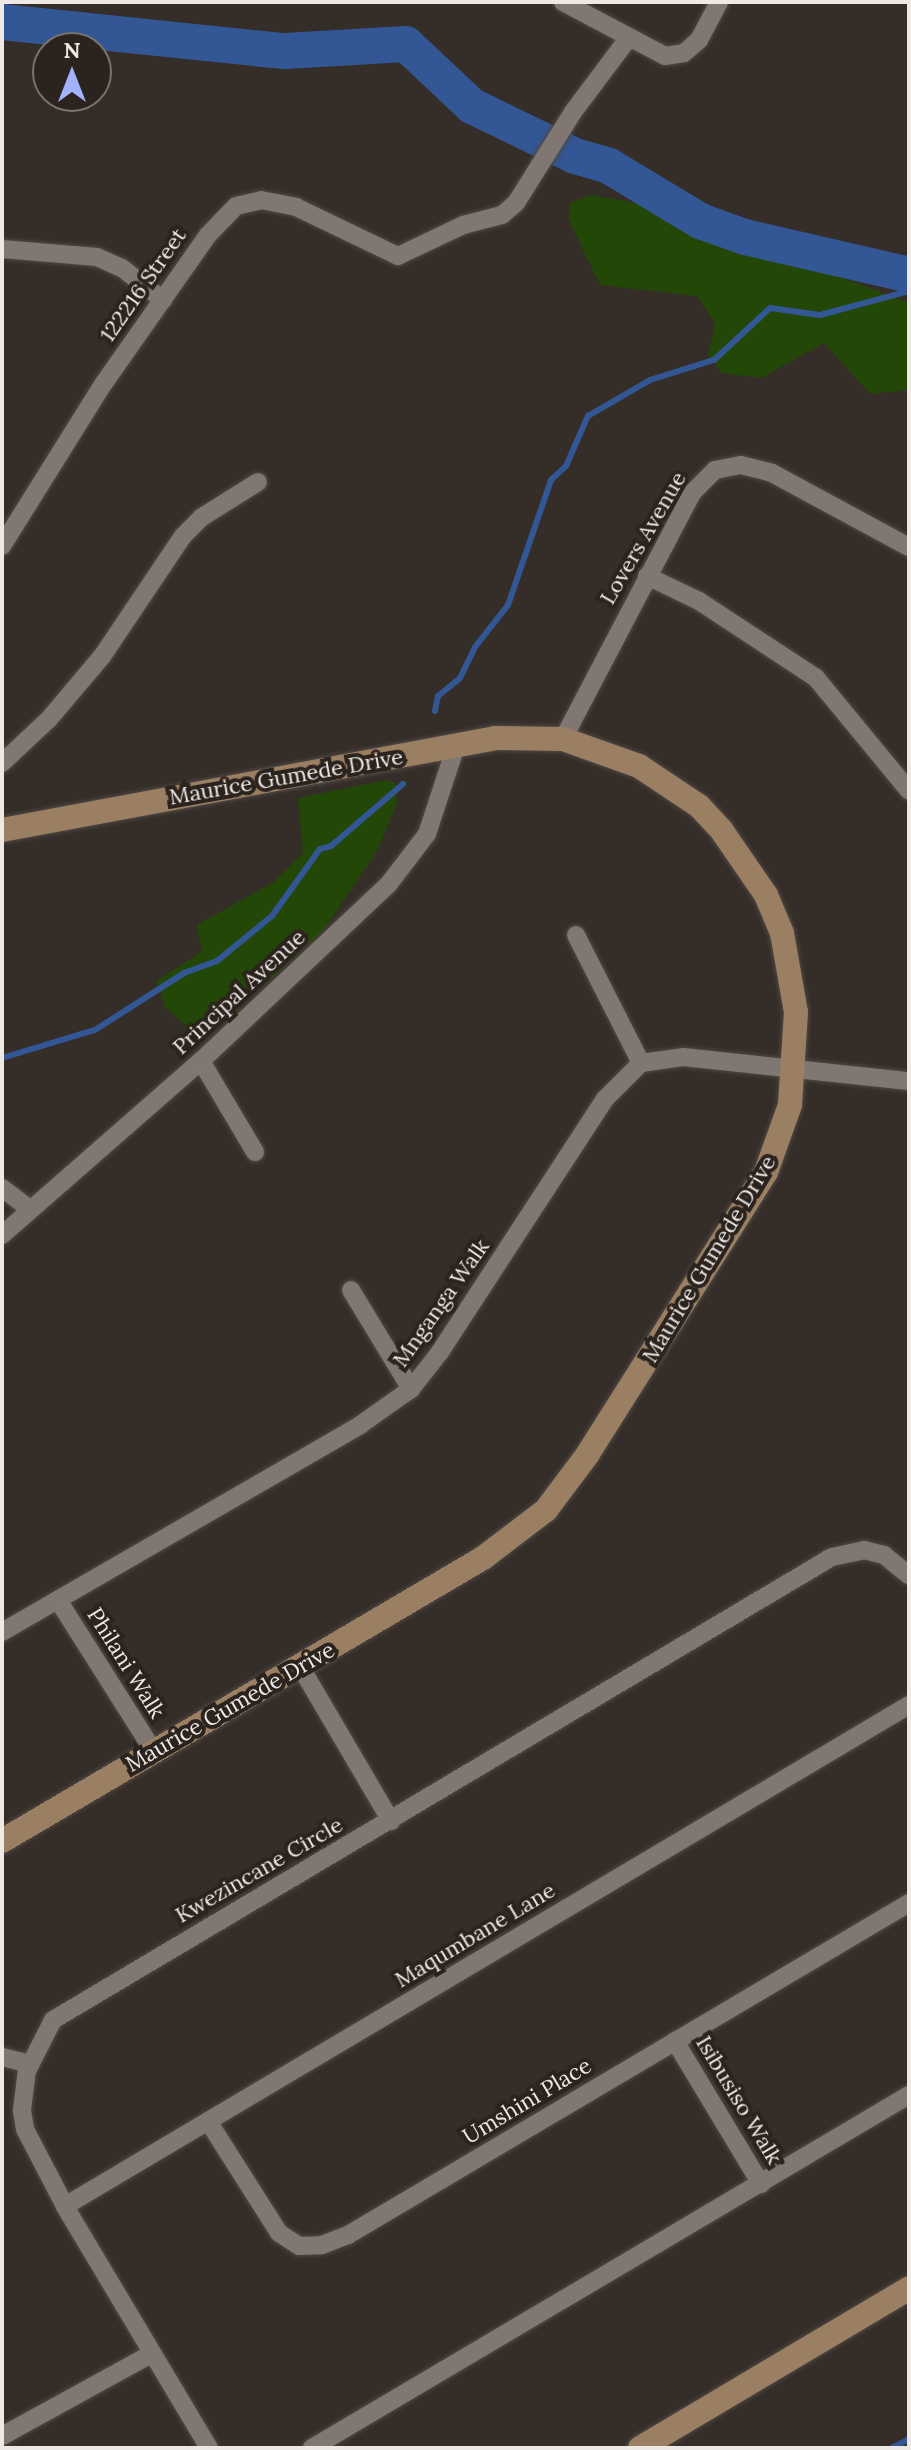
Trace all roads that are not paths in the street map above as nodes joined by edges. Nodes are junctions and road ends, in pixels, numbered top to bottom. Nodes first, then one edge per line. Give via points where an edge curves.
1 (563, 2) edge
2 (719, 2) edge
3 (627, 40) junction
4 (2, 249) edge
5 (163, 300) junction
6 (258, 482) dead end
7 (2, 546) edge
8 (909, 547) edge
9 (647, 576) junction
10 (563, 739) junction
11 (456, 746) junction
12 (2, 763) edge
13 (909, 791) edge
14 (2, 830) edge
15 (576, 935) dead end
16 (201, 1061) junction
17 (641, 1063) junction
18 (795, 1069) junction
19 (909, 1081) edge
20 (255, 1152) dead end
21 (2, 1188) edge
22 (31, 1210) junction
23 (2, 1235) edge
24 (351, 1290) dead end
25 (411, 1389) junction
26 (909, 1575) edge
27 (58, 1600) junction
28 (2, 1632) edge
29 (300, 1666) junction
30 (909, 1705) edge
31 (154, 1752) junction
32 (391, 1821) junction
33 (2, 1841) edge
34 (909, 1903) edge
35 (675, 2041) junction
36 (2, 2057) edge
37 (30, 2064) junction
38 (909, 2095) edge
39 (208, 2121) junction
40 (761, 2184) junction
41 (65, 2206) junction
42 (909, 2288) edge
43 (151, 2354) junction
44 (2, 2436) edge
45 (209, 2448) edge
46 (312, 2448) edge
47 (640, 2448) edge

1 - 3 street
2 - 3 street via 707,29 684,53 665,56
3 - 5 street, 122216 Street via 573,112 516,203 502,215 463,225 398,256 296,207 248,200 220,219
4 - 5 street via 97,257
5 - 7 street, 122216 Street
6 - 12 street via 202,517 183,536 103,655 49,719
8 - 9 street, Lovers Avenue via 772,473 726,466 704,478 692,493
9 - 10 street, Lovers Avenue
9 - 13 street via 699,601 816,678
10 - 11 street, Maurice Gumede Drive via 516,736
10 - 18 street, Maurice Gumede Drive via 605,750 671,785 699,806 742,857 782,933 796,1012
11 - 14 street, Maurice Gumede Drive
11 - 16 street, Principal Avenue via 439,803 411,859
15 - 17 street
16 - 20 street
16 - 22 street, Principal Avenue
17 - 18 street via 683,1057
17 - 25 street, Mnganga Walk via 605,1099
18 - 19 street
18 - 29 street, Maurice Gumede Drive via 783,1133 766,1172 588,1454 546,1510 483,1558
21 - 22 street
22 - 23 street, Principal Avenue
24 - 25 street
25 - 27 street, Mnganga Walk via 360,1425
26 - 32 street, Kwezincane Circle via 884,1555 864,1550 832,1557
27 - 28 street, Mnganga Walk
27 - 31 street, Philani Walk
29 - 31 street, Maurice Gumede Drive
29 - 32 street
30 - 39 street, Maqumbane Lane
31 - 33 street, Maurice Gumede Drive
32 - 37 street, Kwezincane Circle via 53,2020
34 - 35 street, Umshini Place
35 - 39 street, Umshini Place via 348,2235 322,2245 299,2246 279,2233
35 - 40 street, Isibusiso Walk
36 - 37 street
37 - 41 street, Kwezincane Circle via 22,2110 25,2129
38 - 40 street
39 - 41 street, Maqumbane Lane
40 - 46 street
41 - 43 street, Kwezincane Circle
42 - 47 street
43 - 44 street
43 - 45 street, Kwezincane Circle

